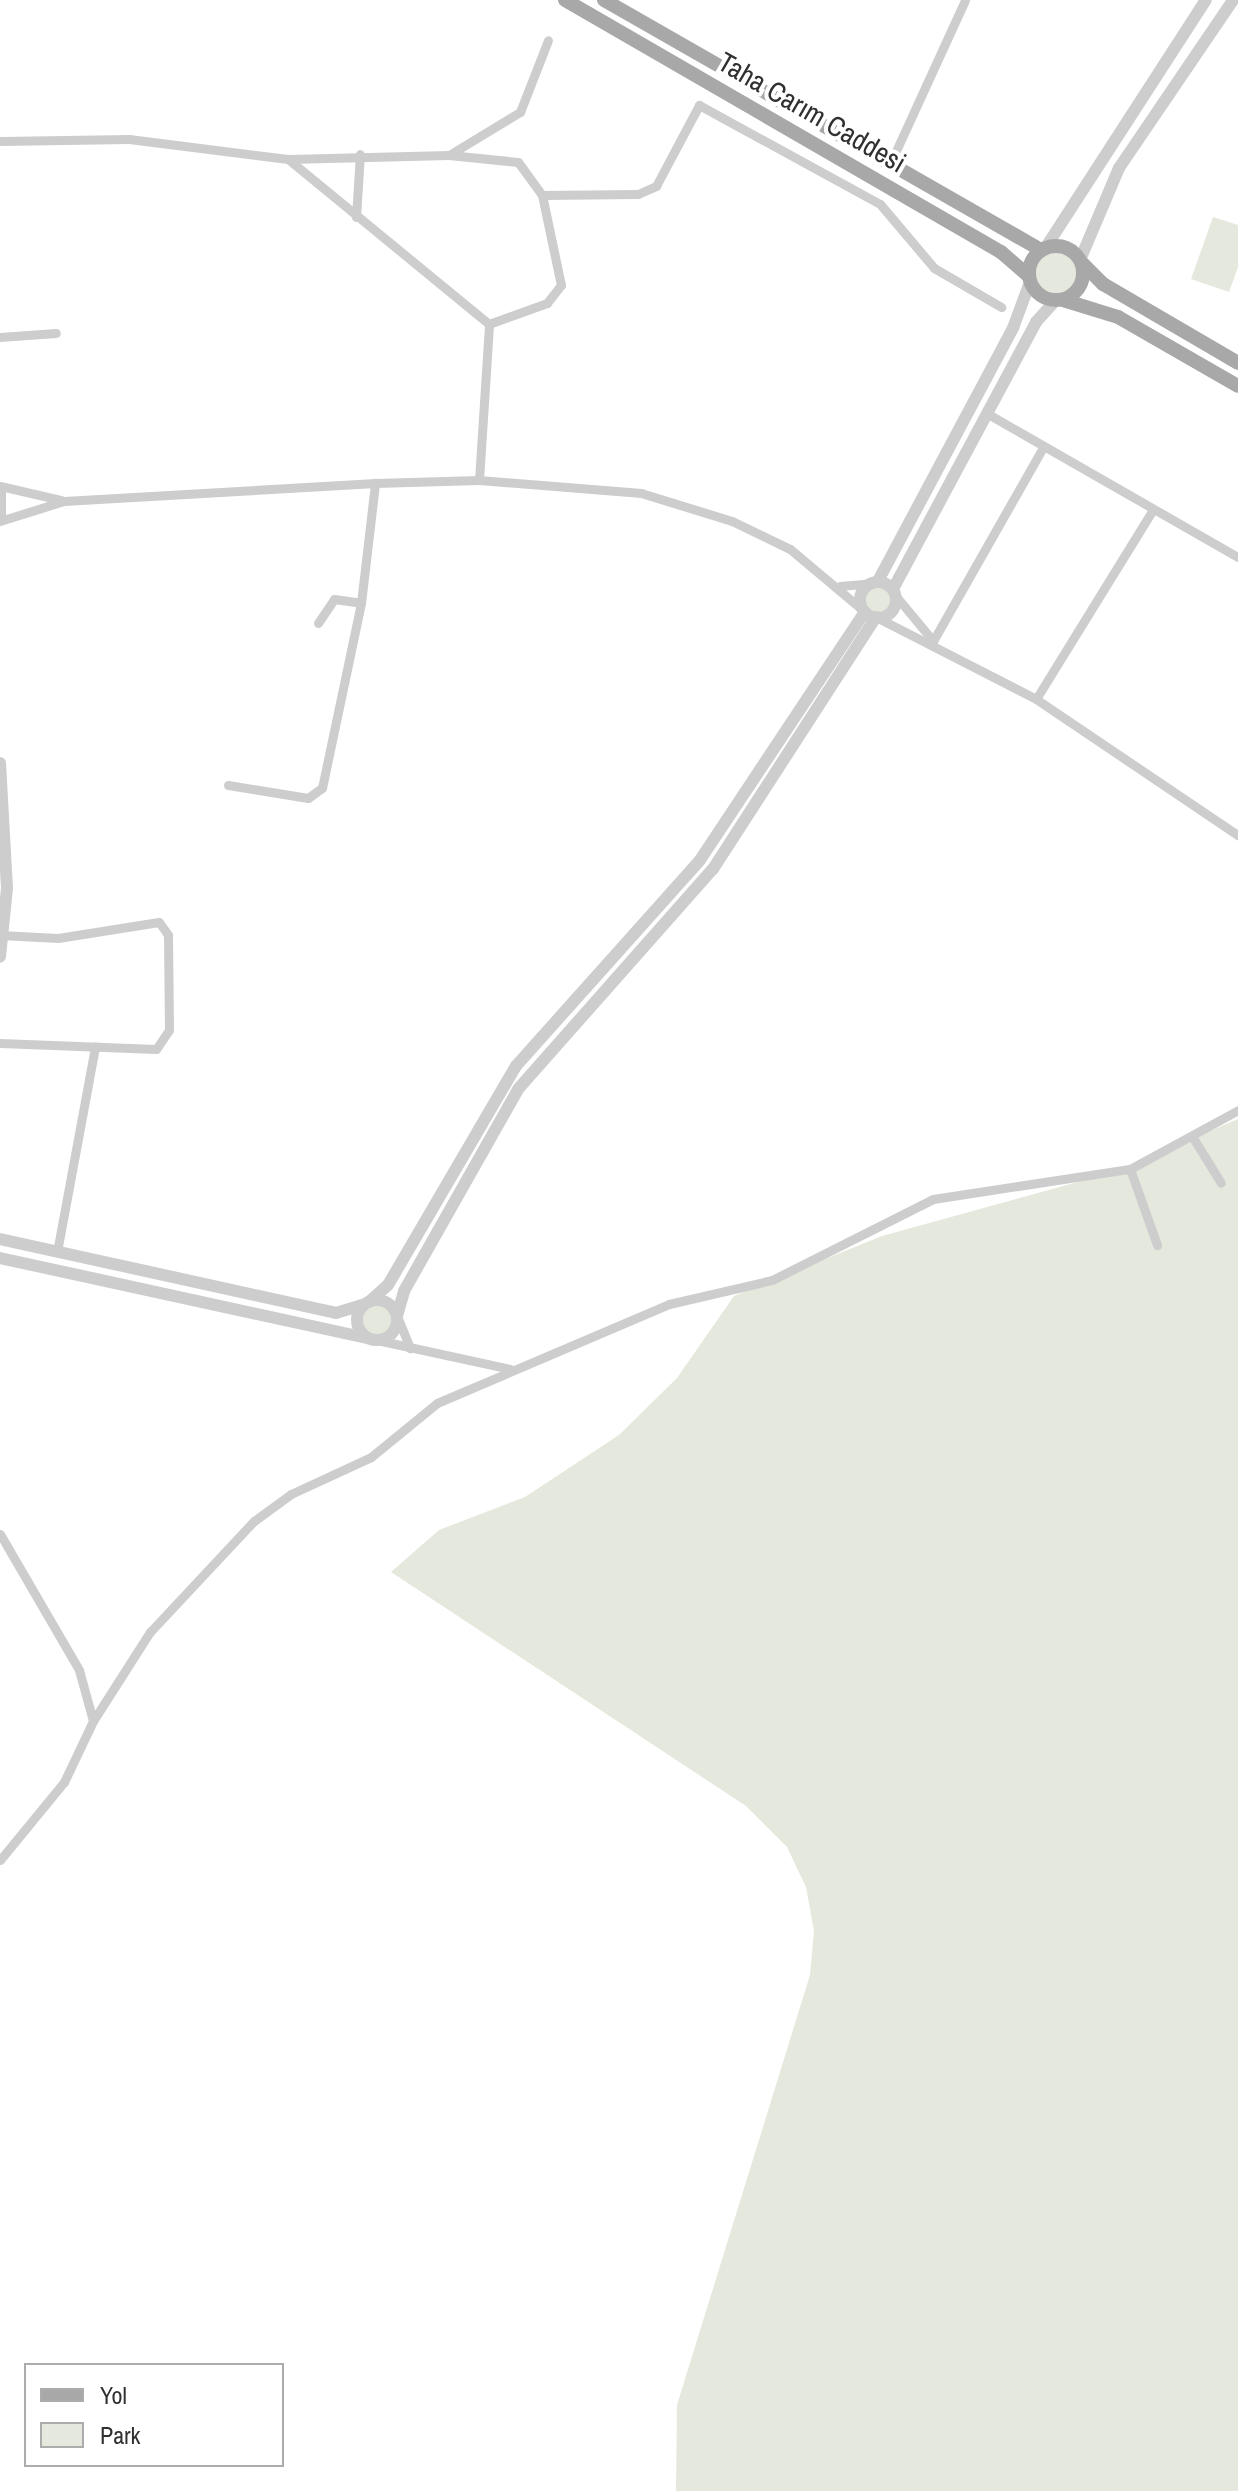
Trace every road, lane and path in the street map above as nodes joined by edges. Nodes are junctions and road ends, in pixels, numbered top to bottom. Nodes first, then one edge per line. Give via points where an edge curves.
1 (565, 0) edge
2 (604, 0) edge
3 (965, 0) edge
4 (1206, 0) edge
5 (1233, 0) edge
6 (548, 40) dead end
7 (0, 141) edge
8 (360, 154) junction
9 (449, 155) junction
10 (288, 159) junction
11 (890, 164) junction
12 (542, 195) junction
13 (356, 217) junction
14 (1044, 249) junction
15 (1081, 262) junction
16 (1029, 279) junction
17 (1059, 300) junction
18 (1001, 307) dead end
19 (489, 324) junction
20 (56, 333) dead end
21 (0, 337) edge
22 (1238, 363) edge
23 (1238, 386) edge
24 (988, 414) junction
25 (1043, 447) junction
26 (479, 480) junction
27 (375, 483) junction
28 (0, 486) edge
29 (0, 492) edge
30 (64, 501) junction
31 (1152, 511) junction
32 (0, 520) edge
33 (1238, 557) edge
34 (875, 582) junction
35 (840, 586) junction
36 (894, 592) junction
37 (361, 603) junction
38 (870, 615) junction
39 (318, 623) dead end
40 (933, 641) junction
41 (1036, 699) junction
42 (0, 763) edge
43 (228, 785) dead end
44 (2, 827) edge
45 (1238, 835) edge
46 (2, 936) edge
47 (0, 957) edge
48 (0, 1043) edge
49 (95, 1046) junction
50 (1238, 1110) edge
51 (1192, 1136) junction
52 (1130, 1169) junction
53 (1221, 1183) dead end
54 (0, 1239) edge
55 (1157, 1245) dead end
56 (57, 1252) junction
57 (0, 1258) edge
58 (366, 1304) junction
59 (397, 1316) junction
60 (374, 1339) junction
61 (410, 1348) junction
62 (512, 1369) junction
63 (0, 1534) edge
64 (93, 1721) junction
65 (0, 1860) edge

1 - 16 main road, Taha Carım Caddesi via 974,236
2 - 11 main road, Taha Carım Caddesi
3 - 11 street
4 - 14 street
5 - 15 street via 1119,168
6 - 9 street via 520,112 509,125
7 - 10 street via 129,139
8 - 9 street
8 - 10 street
8 - 13 street
9 - 12 street via 518,162
10 - 13 street
11 - 14 main road, Taha Carım Caddesi
12 - 18 street via 638,194 656,186 699,105 880,204 934,268
12 - 19 street via 560,291 547,303
13 - 19 street
14 - 15 main road via 1069,248
14 - 16 main road
15 - 17 main road via 1079,289
15 - 22 main road via 1103,284
16 - 17 main road
16 - 34 street via 1013,328
17 - 23 main road via 1118,317
17 - 24 street via 1036,322
19 - 26 street
20 - 21 street
24 - 25 street
24 - 36 street
25 - 31 street
25 - 40 street
26 - 27 street
26 - 35 street via 641,493 686,505 790,549
27 - 30 street
27 - 37 street
28 - 30 street
29 - 32 street
30 - 32 street
31 - 33 street
31 - 41 street
34 - 35 street
34 - 36 street
34 - 38 street via 860,595
35 - 38 street
36 - 38 street via 892,611
36 - 40 street
37 - 39 street via 334,599
37 - 43 street via 318,793 308,798
38 - 40 street
38 - 58 street via 700,860 516,1066 388,1285
38 - 59 street via 713,869 519,1088 404,1291
40 - 41 street
41 - 45 street
42 - 44 street
44 - 46 street
46 - 47 street
46 - 49 street via 45,939 153,921 163,925 168,935 165,1041 156,1049
48 - 49 street
49 - 56 street
50 - 51 street
51 - 52 street
51 - 53 street
52 - 55 street
52 - 62 street via 933,1199 772,1280 669,1304
54 - 56 street
56 - 58 street via 336,1313
57 - 60 street
58 - 59 street via 387,1302
58 - 60 street via 357,1324
59 - 60 street via 393,1333
59 - 61 street
60 - 61 street
61 - 62 street
62 - 64 street via 437,1403 371,1457 291,1494 254,1521 150,1632
63 - 64 street via 79,1670
64 - 65 street via 64,1782

